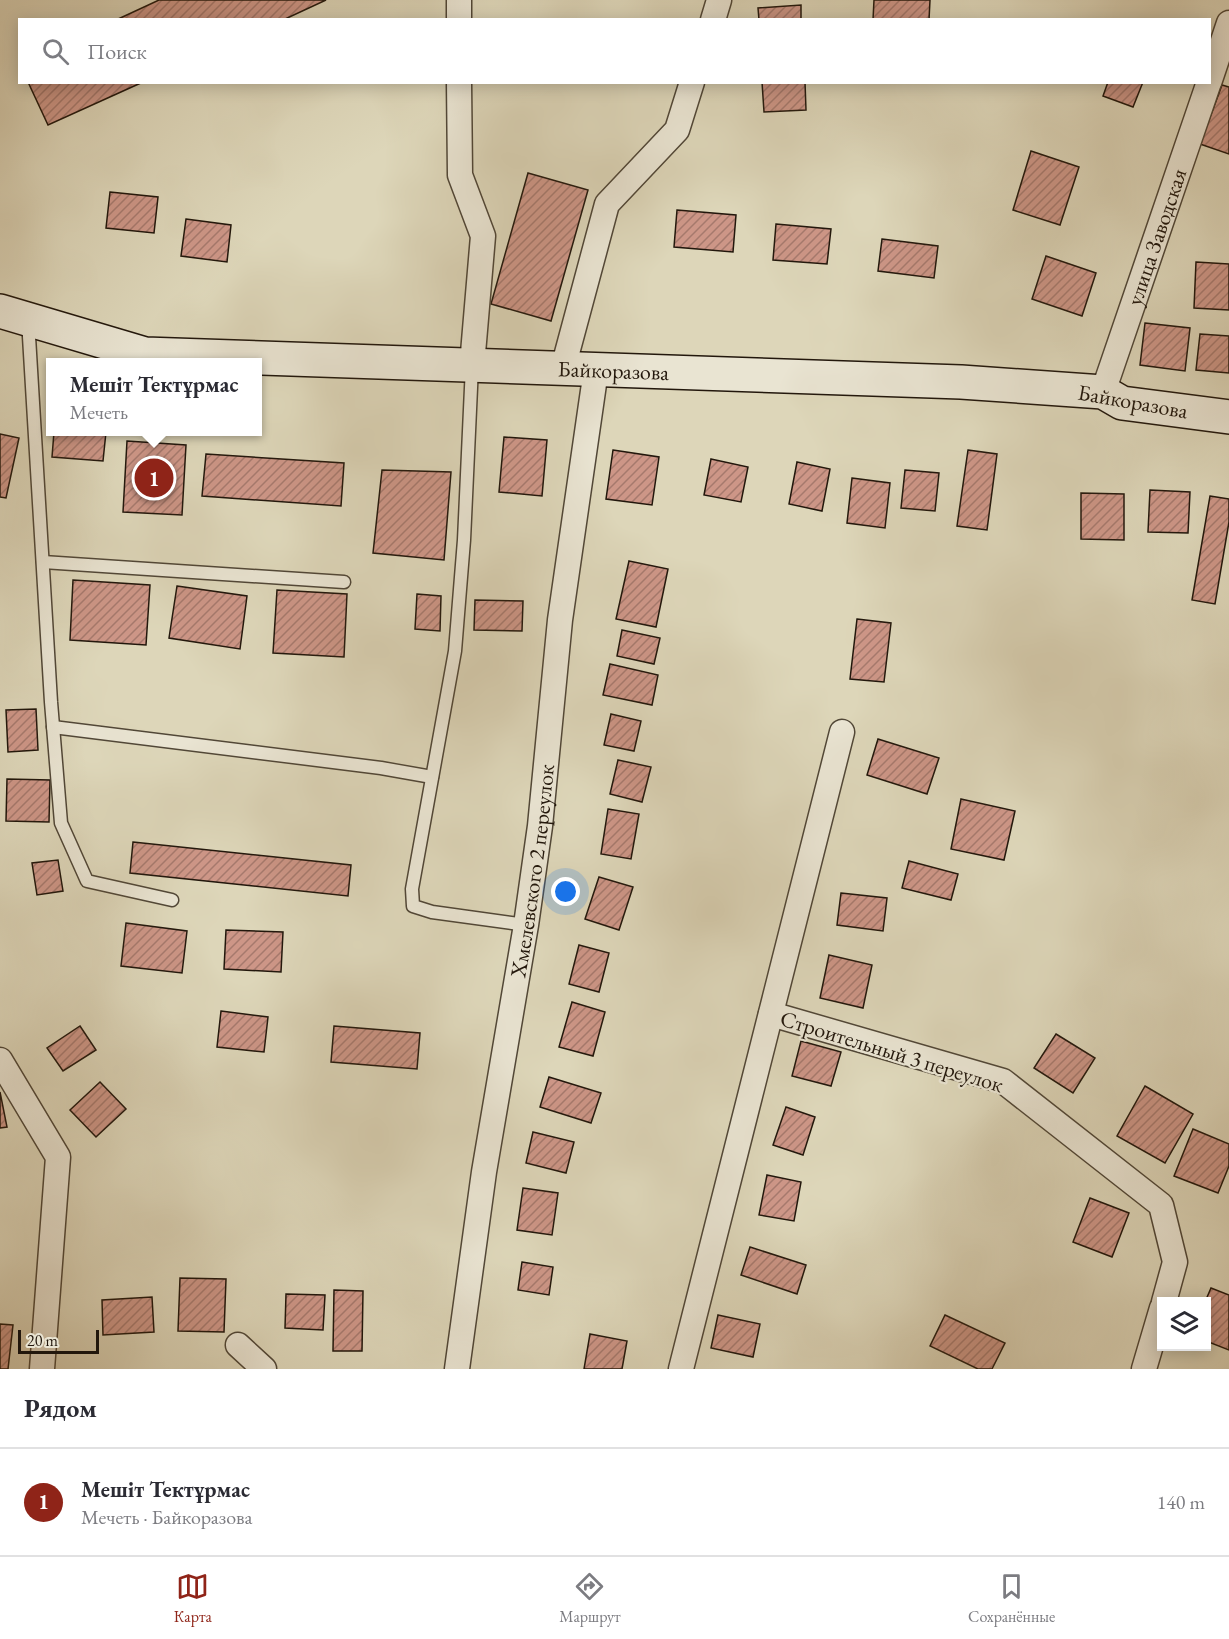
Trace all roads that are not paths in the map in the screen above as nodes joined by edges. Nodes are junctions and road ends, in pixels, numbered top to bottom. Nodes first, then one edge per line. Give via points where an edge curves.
1 (459, 0) edge
2 (719, 0) edge
3 (459, 18) edge
4 (714, 18) edge
5 (1229, 23) edge
6 (1211, 75) edge
7 (459, 84) edge
8 (691, 84) edge
9 (1208, 84) edge
10 (14, 315) edge
11 (472, 365) junction
12 (562, 368) junction
13 (597, 369) junction
14 (1103, 392) junction
15 (1229, 417) edge
16 (43, 562) junction
17 (344, 582) dead end
18 (53, 727) junction
19 (842, 732) dead end
20 (432, 777) junction
21 (172, 900) dead end
22 (526, 925) junction
23 (771, 1014) junction
24 (0, 1060) edge
25 (1165, 1297) edge
26 (1157, 1322) edge
27 (238, 1345) dead end
28 (42, 1369) edge
29 (264, 1369) edge
30 (457, 1369) edge
31 (681, 1369) edge
32 (1144, 1369) edge

1 - 3 street
2 - 4 street
5 - 6 street, улица Заводская
7 - 11 street via 460,175 483,236
8 - 12 street via 676,130 607,204
9 - 14 street, улица Заводская
10 - 11 street, Байкоразова via 145,354
10 - 16 lane
11 - 12 street, Байкоразова
11 - 20 lane via 455,651
12 - 13 street, Байкоразова
13 - 14 street, Байкоразова via 961,382
13 - 22 street, Хмелевского 2 переулок via 560,620
14 - 15 street, Байкоразова via 1122,403
16 - 17 lane
16 - 18 lane
18 - 20 lane
18 - 21 lane via 61,823 87,881
19 - 23 street, Строительный 3 переулок
20 - 22 lane via 412,889 413,906
22 - 30 street, Хмелевского 2 переулок via 484,1172
23 - 25 street, Строительный 3 переулок via 1003,1081 1161,1205 1175,1262
23 - 31 street, Строительный 3 переулок
24 - 28 street via 58,1157
26 - 32 street
27 - 29 street

